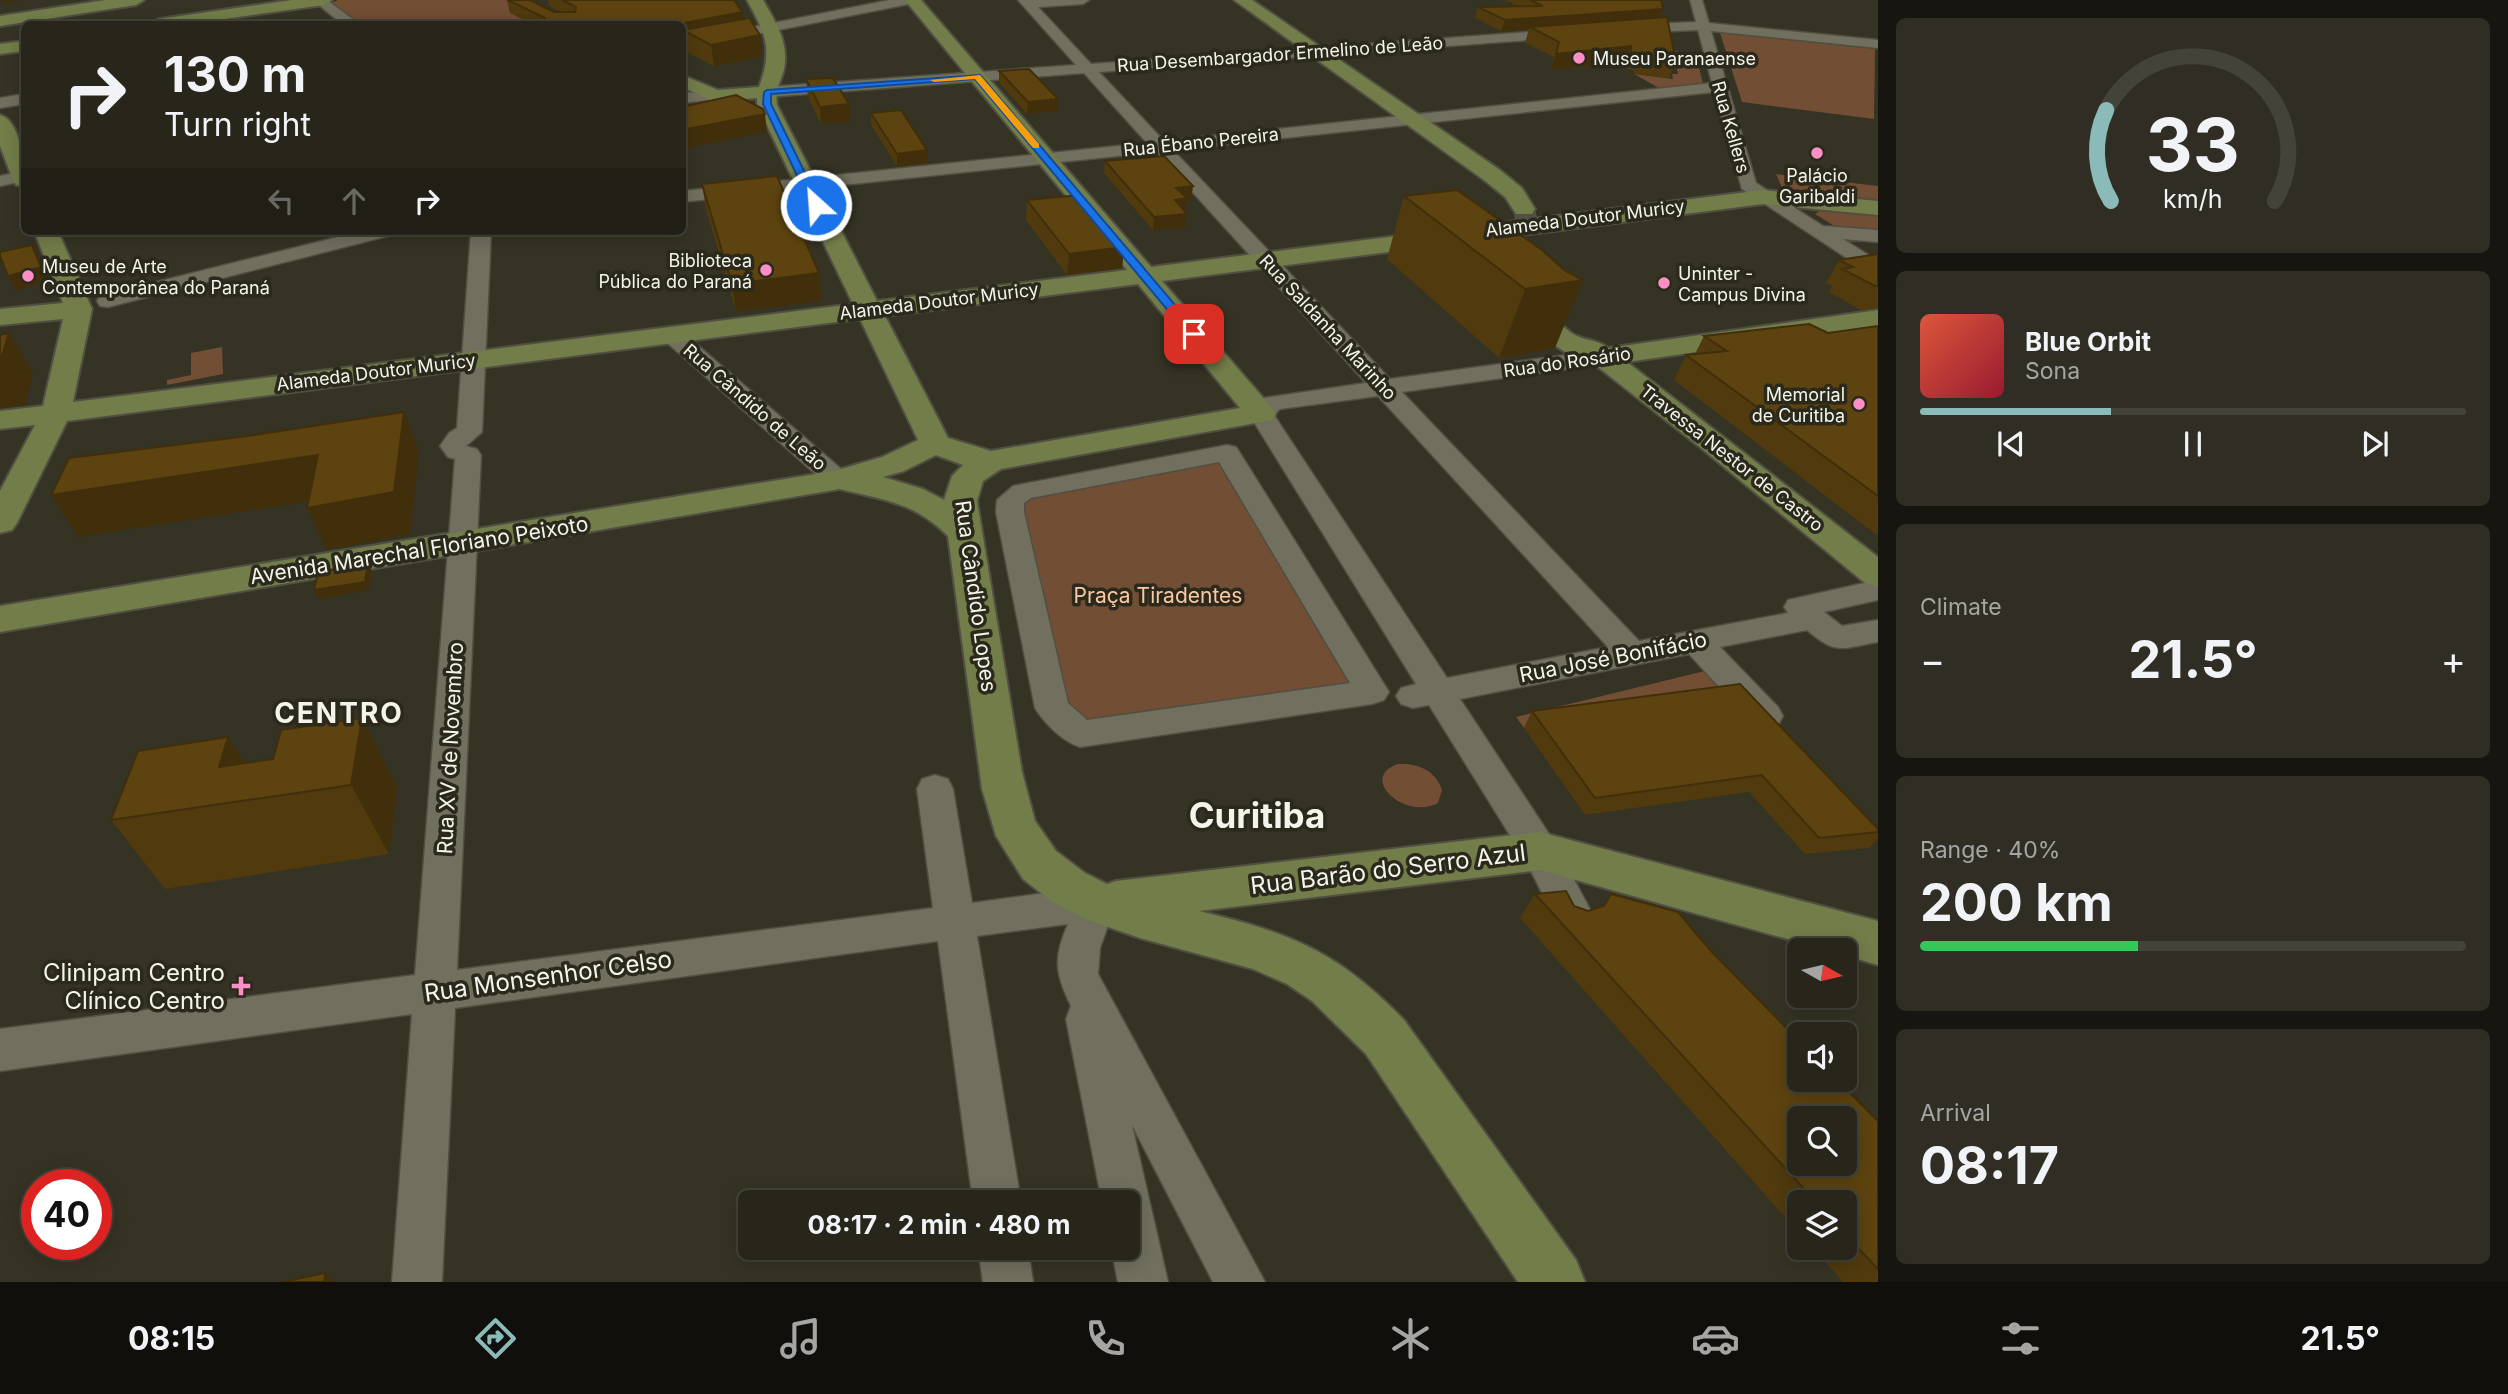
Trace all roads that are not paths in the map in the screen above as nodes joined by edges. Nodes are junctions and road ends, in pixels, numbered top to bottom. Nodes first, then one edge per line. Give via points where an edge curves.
1 (136, 0) edge
2 (322, 0) edge
3 (755, 0) edge
4 (911, 0) edge
5 (1083, 0) edge
6 (1242, 0) edge
7 (1696, 0) edge
8 (1027, 2) edge
9 (0, 21) edge
10 (179, 21) edge
11 (346, 21) edge
12 (1703, 26) junction
13 (770, 27) junction
14 (1617, 29) edge
15 (1590, 32) edge
16 (686, 44) edge
17 (1878, 44) edge
18 (21, 46) edge
19 (0, 49) edge
20 (1316, 52) junction
21 (1089, 68) junction
22 (977, 76) junction
23 (686, 82) edge
24 (1720, 87) junction
25 (767, 92) junction
26 (715, 96) junction
27 (686, 98) edge
28 (21, 100) edge
29 (0, 103) edge
30 (1414, 120) junction
31 (0, 121) edge
32 (1161, 146) junction
33 (1046, 159) junction
34 (21, 170) edge
35 (21, 178) edge
36 (0, 181) edge
37 (806, 184) junction
38 (686, 197) edge
39 (1763, 197) junction
40 (1878, 208) edge
41 (1817, 232) junction
42 (48, 235) edge
43 (369, 235) edge
44 (481, 235) edge
45 (1878, 236) edge
46 (1530, 237) junction
47 (1428, 238) junction
48 (1266, 259) junction
49 (1878, 270) edge
50 (1143, 274) junction
51 (108, 301) dead end
52 (79, 309) junction
53 (868, 310) junction
54 (0, 317) edge
55 (1878, 318) edge
56 (672, 335) junction
57 (1602, 357) junction
58 (474, 360) junction
59 (1385, 387) junction
60 (56, 413) junction
61 (1261, 414) junction
62 (0, 421) edge
63 (934, 444) junction
64 (1227, 453) joint
65 (990, 461) junction
66 (838, 480) junction
67 (0, 523) edge
68 (965, 534) junction
69 (463, 543) junction
70 (1878, 575) edge
71 (1878, 590) edge
72 (0, 619) edge
73 (1812, 619) junction
74 (1878, 631) edge
75 (1695, 641) junction
76 (1632, 654) junction
77 (1425, 694) junction
78 (1785, 736) edge
79 (935, 789) dead end
80 (1540, 851) junction
81 (1096, 903) junction
82 (1573, 915) edge
83 (956, 922) junction
84 (1878, 943) edge
85 (1079, 976) junction
86 (435, 992) junction
87 (0, 1050) edge
88 (995, 1190) edge
89 (1124, 1190) edge
90 (1005, 1260) edge
91 (1138, 1260) edge
92 (417, 1282) edge
93 (1008, 1282) edge
94 (1143, 1282) edge
95 (1240, 1282) edge
96 (1554, 1282) edge

1 - 9 street
2 - 10 street
2 - 11 street
3 - 13 street
4 - 13 street
4 - 22 street
5 - 8 street
6 - 20 street
7 - 12 street, Rua Kellers
8 - 21 street, Rua Saldanha Marinho
12 - 14 street
12 - 17 street
12 - 24 street, Rua Kellers
13 - 16 street
13 - 25 street via 779,54
15 - 20 street, Rua Desembargador Ermelino de Leão
18 - 19 street
20 - 21 street, Rua Desembargador Ermelino de Leão
20 - 30 street
21 - 22 street, Rua Desembargador Ermelino de Leão
21 - 32 street, Rua Saldanha Marinho
22 - 25 street, Rua Desembargador Ermelino de Leão
22 - 33 street
23 - 26 street
24 - 30 street, Rua Ébano Pereira
24 - 39 street, Rua Kellers via 1746,180
25 - 26 street, Rua Desembargador Ermelino de Leão
25 - 37 street via 767,104
26 - 27 street, Rua Desembargador Ermelino de Leão
28 - 29 street
30 - 32 street, Rua Ébano Pereira
30 - 46 street via 1436,125
30 - 46 street via 1408,126 1483,181
31 - 34 street
32 - 33 street, Rua Ébano Pereira
32 - 48 street, Rua Saldanha Marinho
33 - 37 street, Rua Ébano Pereira
33 - 50 street
35 - 36 street
37 - 38 street, Rua Ébano Pereira
37 - 53 street
39 - 40 street, Alameda Doutor Muricy
39 - 41 street, Rua Kellers
39 - 46 street, Alameda Doutor Muricy via 1586,218
41 - 45 street
41 - 49 street, Rua Kellers
42 - 52 street
43 - 51 street
44 - 58 street, Rua XV de Novembro
46 - 47 street, Alameda Doutor Muricy
46 - 47 street via 1499,250 1471,241
46 - 57 street, Travessa Nestor de Castro via 1536,299
47 - 48 street, Alameda Doutor Muricy
48 - 50 street, Alameda Doutor Muricy
48 - 59 street, Rua Saldanha Marinho
50 - 53 street, Alameda Doutor Muricy
50 - 61 street
52 - 54 street
52 - 60 street
53 - 56 street, Alameda Doutor Muricy
53 - 63 street
55 - 57 street, Rua do Rosário
56 - 58 street, Alameda Doutor Muricy
56 - 66 street, Rua Cândido de Leão
57 - 59 street, Rua do Rosário
57 - 70 street, Travessa Nestor de Castro
58 - 60 street, Alameda Doutor Muricy
58 - 69 street, Rua XV de Novembro via 469,432 453,446 468,455
59 - 61 street, Rua do Rosário via 1273,403
59 - 76 street, Rua Saldanha Marinho
60 - 62 street, Alameda Doutor Muricy
60 - 67 street
61 - 65 street
61 - 77 street
63 - 65 street
63 - 66 street, Avenida Marechal Floriano Peixoto via 893,464
64 - 64 street via 1023,492 1011,500 1052,708 1080,734 1372,692
65 - 68 street, Rua Cândido Lopes via 968,476 961,490
66 - 68 street, Avenida Marechal Floriano Peixoto via 908,494 948,516
66 - 69 street, Avenida Marechal Floriano Peixoto
68 - 81 street, Rua Cândido Lopes via 1003,779 1018,834 1031,858
69 - 72 street, Avenida Marechal Floriano Peixoto
69 - 86 street, Rua XV de Novembro
71 - 73 street via 1799,607
73 - 74 street via 1836,638
73 - 75 street, Rua José Bonifácio
75 - 76 street, Rua José Bonifácio
75 - 78 street
76 - 77 street, Rua José Bonifácio
77 - 80 street
79 - 83 street
80 - 81 street, Rua Barão do Serro Azul
80 - 82 street
80 - 84 street, Rua Barão do Serro Azul
81 - 83 street, Rua Monsenhor Celso
81 - 85 street via 1079,945
81 - 96 street, Rua Cândido Lopes via 1258,948 1327,981 1355,1004 1385,1037
83 - 86 street, Rua Monsenhor Celso
83 - 88 street
85 - 89 street
85 - 95 street
86 - 87 street, Rua Monsenhor Celso
86 - 92 street, Rua XV de Novembro
90 - 93 street
91 - 94 street

